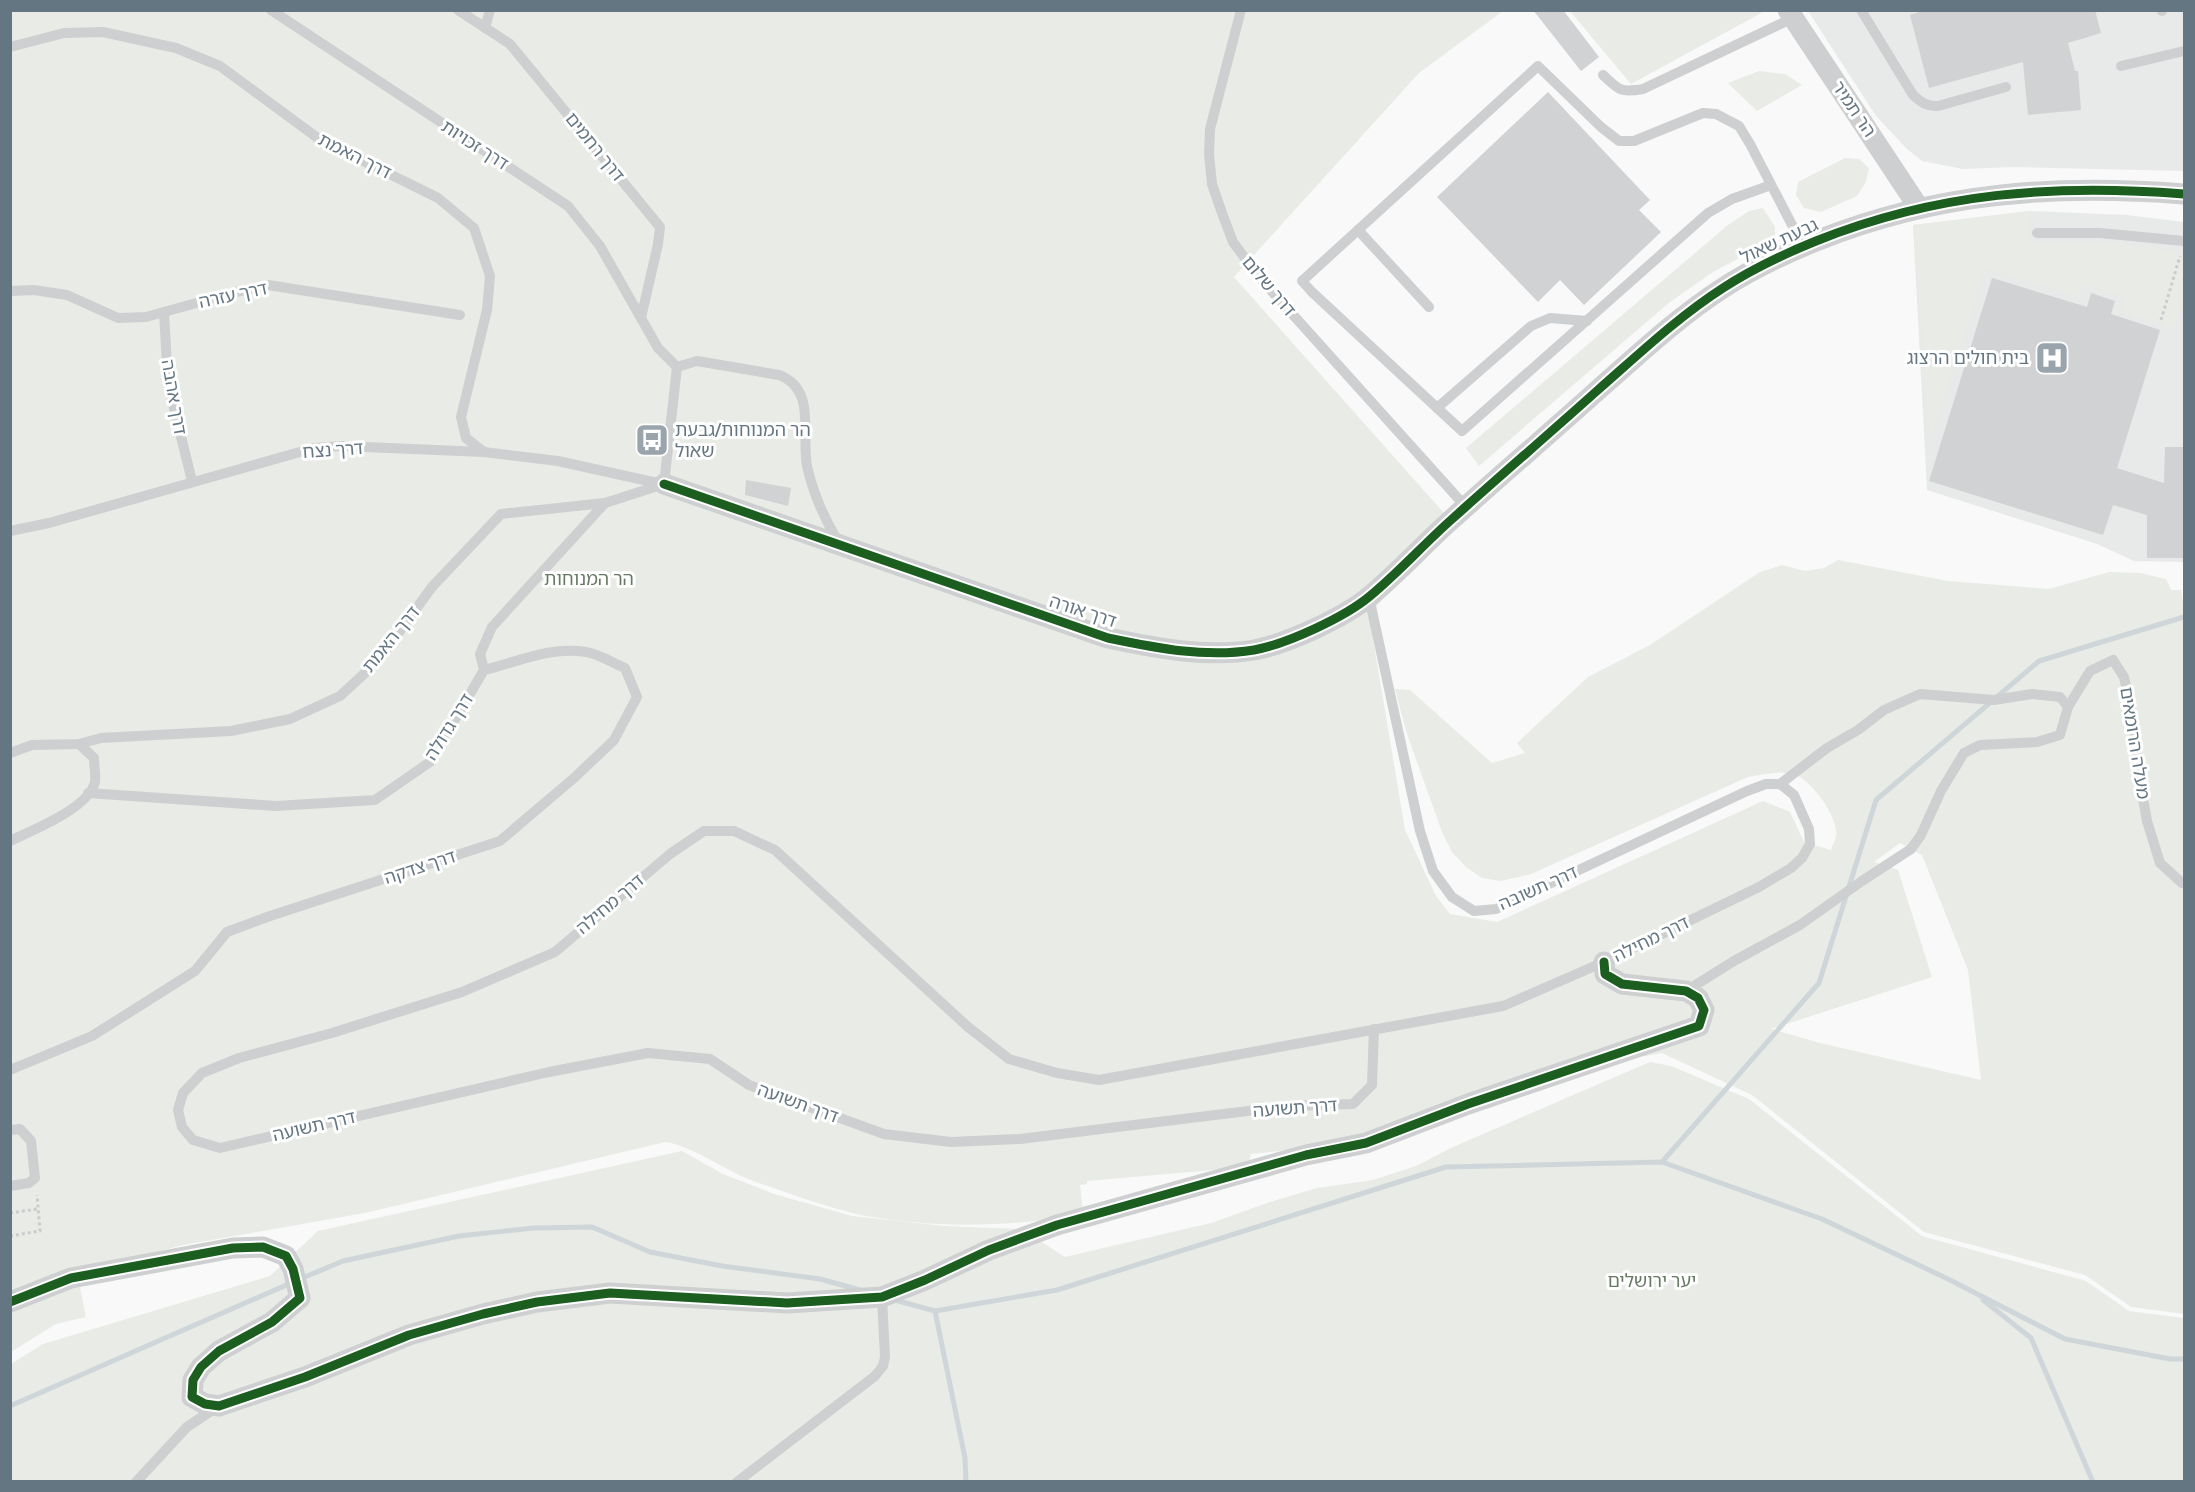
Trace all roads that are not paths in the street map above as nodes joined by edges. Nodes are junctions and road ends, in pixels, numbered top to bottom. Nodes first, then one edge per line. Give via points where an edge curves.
1 (271, 10) edge
2 (458, 10) edge
3 (490, 10) edge
4 (1241, 10) edge
5 (1861, 10) edge
6 (1791, 14) edge
7 (485, 28) junction
8 (10, 48) edge
9 (2184, 51) edge
10 (2121, 66) dead end
11 (1603, 75) dead end
12 (2006, 87) dead end
13 (1771, 185) junction
14 (2184, 194) edge
15 (1919, 208) junction
16 (1358, 230) junction
17 (2037, 233) dead end
18 (2184, 241) edge
19 (1803, 246) junction
20 (10, 291) edge
21 (1429, 307) dead end
22 (164, 312) junction
23 (460, 315) dead end
24 (641, 318) junction
25 (1587, 321) junction
26 (677, 367) junction
27 (1437, 408) junction
28 (484, 452) junction
29 (192, 481) junction
30 (664, 484) junction
31 (605, 503) junction
32 (1466, 507) junction
33 (10, 531) edge
34 (840, 544) junction
35 (1369, 597) junction
36 (484, 670) junction
37 (2068, 706) junction
38 (79, 744) junction
39 (10, 753) edge
40 (1780, 784) junction
41 (88, 793) junction
42 (10, 841) edge
43 (2184, 882) edge
44 (1604, 962) junction
45 (1686, 991) junction
46 (1374, 1029) junction
47 (10, 1070) edge
48 (182, 1126) joint
49 (10, 1130) edge
50 (10, 1186) edge
51 (882, 1297) junction
52 (10, 1302) edge
53 (219, 1406) junction
54 (136, 1482) edge
55 (737, 1482) edge

1 - 24 lane, דרך זכויות via 568,206 600,246
2 - 7 lane, דרך רחמים
3 - 7 lane
4 - 32 lane, דרך שלום via 1210,129 1209,154 1212,184 1233,242 1258,276
5 - 12 lane via 1913,95 1930,107
6 - 11 lane via 1643,89 1619,90
6 - 15 street, הר תמיר
7 - 24 lane, דרך רחמים via 510,44 660,227
8 - 28 lane, דרך האמת via 64,33 103,33 176,48 220,66 319,139 438,198 474,228 490,276 487,310 461,417 466,438
9 - 10 lane
13 - 16 lane via 1738,126 1716,114 1703,113 1634,141 1618,141 1538,66
13 - 19 lane
13 - 25 lane via 1708,213
14 - 15 street, גבעת שאול via 2109,189 1996,194
15 - 19 street, גבעת שאול
16 - 21 lane
16 - 27 lane via 1302,281
17 - 18 lane via 2100,233
19 - 32 street, גבעת שאול via 1732,282 1684,315
20 - 22 lane, דרך עזרה via 67,295 118,318
22 - 23 lane, דרך עזרה via 268,285
22 - 29 lane, דרך אהבה via 168,384
24 - 26 lane, דרך זכויות via 658,348
25 - 27 lane via 1550,318 1531,326
25 - 27 lane via 1462,431
26 - 30 lane
26 - 34 lane via 697,361 779,375 796,385 804,405 808,466 824,514
28 - 29 lane, דרך נצח via 314,448
28 - 30 lane, דרך נצח via 558,461
29 - 33 lane, דרך נצח
30 - 31 lane, דרך גדולה
30 - 34 street, דרך אורה
31 - 36 lane, דרך גדולה via 492,627 480,654
31 - 38 lane, דרך האמת via 501,514 432,587 378,661 340,696 290,719 231,731 101,738
32 - 35 street, דרך אורה
34 - 35 street, דרך אורה via 1107,638 1163,650 1255,650 1293,638
35 - 40 lane, דרך תשובה via 1420,831 1433,871 1452,897 1474,911 1496,909 1747,791
36 - 41 lane, דרך גדולה via 430,762 375,800 276,806
36 - 47 lane, דרך צדקה via 549,651 587,652 625,668 637,697 614,740 500,841 227,932 195,971 92,1036
37 - 40 lane via 2060,697 2032,694 1994,700 1920,694 1884,710
37 - 43 lane, מעלה הרומאים via 2090,671 2113,660 2124,677 2147,821 2160,863
37 - 45 lane via 2060,735 2037,742 1980,745 1964,753 1911,849 1800,925
38 - 39 lane, דרך האמת via 32,745
38 - 41 lane via 94,758 95,783
40 - 44 lane, דרך מחילה via 1794,795 1809,829 1810,844 1802,858 1759,887
41 - 42 lane via 78,807
44 - 45 street via 1605,974 1622,984
44 - 46 lane, דרך מחילה via 1503,1006
45 - 51 street via 1698,998 1704,1010 1699,1026 1366,1143 1306,1155 1057,1225
46 - 48 lane, דרך תשועה via 1372,1085 1353,1104 1289,1106 1020,1139 951,1142 884,1134 749,1085 710,1059 648,1053 220,1148 193,1140
46 - 48 lane, דרך מחילה via 1099,1080 1009,1059 968,1027 775,850 734,831 704,831 670,854 555,951 462,992 239,1058 202,1073 183,1093 178,1110
49 - 50 lane via 20,1129 31,1141 35,1178
51 - 53 street via 787,1303 610,1293 568,1296 441,1325
51 - 55 lane via 883,1366
52 - 53 street via 71,1278 233,1248 262,1247 286,1256 300,1298 272,1322 219,1351 201,1366 193,1380 192,1397
53 - 54 lane via 187,1427

